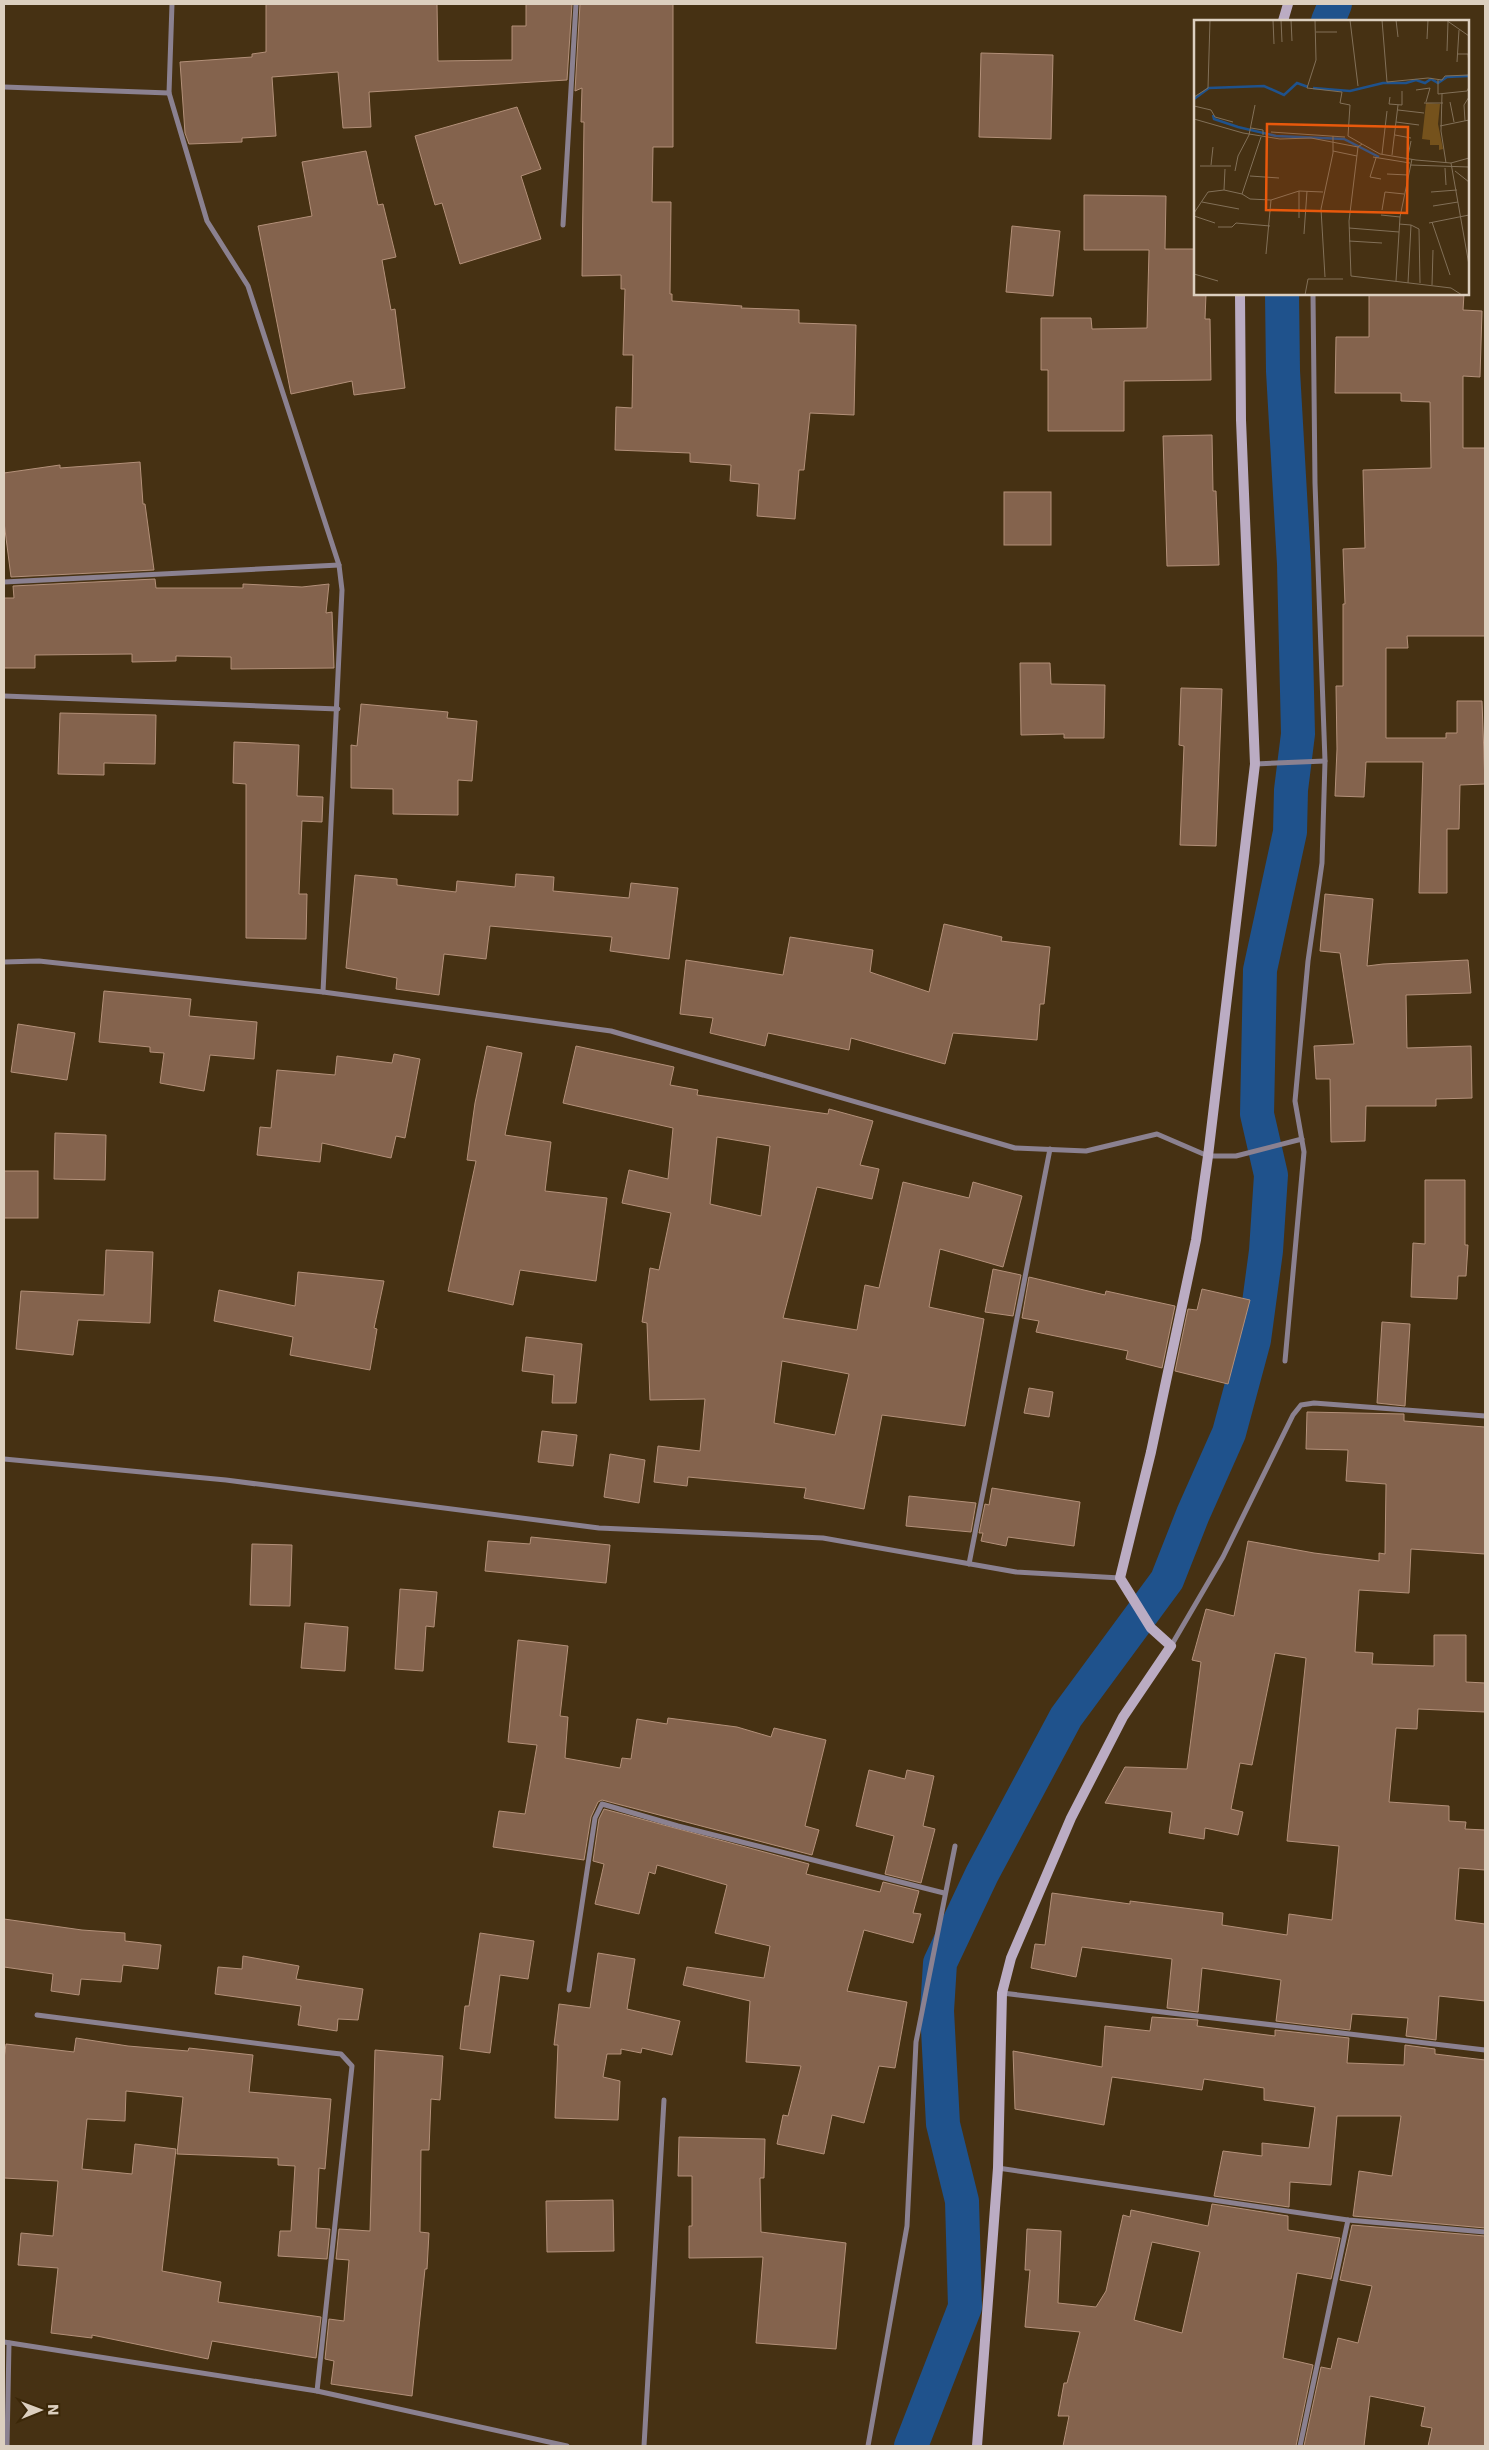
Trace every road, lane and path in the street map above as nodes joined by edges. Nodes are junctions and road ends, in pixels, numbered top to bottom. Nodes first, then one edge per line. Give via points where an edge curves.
1 (172, 4) edge
2 (576, 4) edge
3 (1288, 4) edge
4 (1283, 20) edge
5 (4, 87) edge
6 (169, 93) junction
7 (564, 225) dead end
8 (1240, 295) edge
9 (1313, 295) edge
10 (339, 565) junction
11 (4, 582) edge
12 (4, 696) edge
13 (338, 709) junction
14 (1325, 761) junction
15 (1255, 764) junction
16 (4, 962) edge
17 (324, 992) junction
18 (1302, 1139) junction
19 (1050, 1150) junction
20 (1208, 1156) junction
21 (1285, 1361) dead end
22 (1485, 1416) edge
23 (4, 1459) edge
24 (969, 1564) junction
25 (1120, 1578) junction
26 (1170, 1646) junction
27 (954, 1846) dead end
28 (944, 1893) junction
29 (569, 1990) dead end
30 (1002, 1993) junction
31 (37, 2015) dead end
32 (1485, 2050) edge
33 (664, 2100) dead end
34 (998, 2168) junction
35 (1348, 2220) junction
36 (1485, 2232) edge
37 (6, 2342) edge
38 (317, 2391) junction
39 (7, 2446) edge
40 (567, 2446) edge
41 (644, 2446) edge
42 (868, 2446) edge
43 (977, 2446) edge
44 (1300, 2446) edge

1 - 6 street
2 - 7 street
3 - 4 main road
5 - 6 street
6 - 10 street via 207,221 248,286
8 - 15 main road via 1241,420
9 - 14 street via 1315,493
10 - 11 street
10 - 13 street via 342,590
12 - 13 street
13 - 17 street
14 - 15 street
14 - 18 street via 1322,863 1308,961 1295,1101
15 - 20 main road
16 - 17 street via 39,960
17 - 19 street via 611,1031 1015,1148
18 - 20 street via 1236,1156
18 - 21 street via 1304,1152
19 - 20 street via 1086,1152 1157,1134
19 - 24 street
20 - 25 main road via 1196,1240 1151,1452
22 - 26 street via 1314,1403 1301,1405 1293,1414 1224,1557
23 - 24 street via 226,1480 599,1528 823,1538
24 - 25 street via 1016,1572
25 - 26 main road via 1151,1628
26 - 30 main road via 1123,1717 1071,1818 1012,1958
27 - 28 street
28 - 29 street via 602,1804 596,1818
28 - 42 street via 916,2042 907,2226
30 - 32 street
30 - 34 main road
31 - 38 street via 341,2054 352,2066
33 - 41 street
34 - 35 street
34 - 43 main road
35 - 36 street
35 - 44 street
37 - 38 street
37 - 39 street
38 - 40 street

